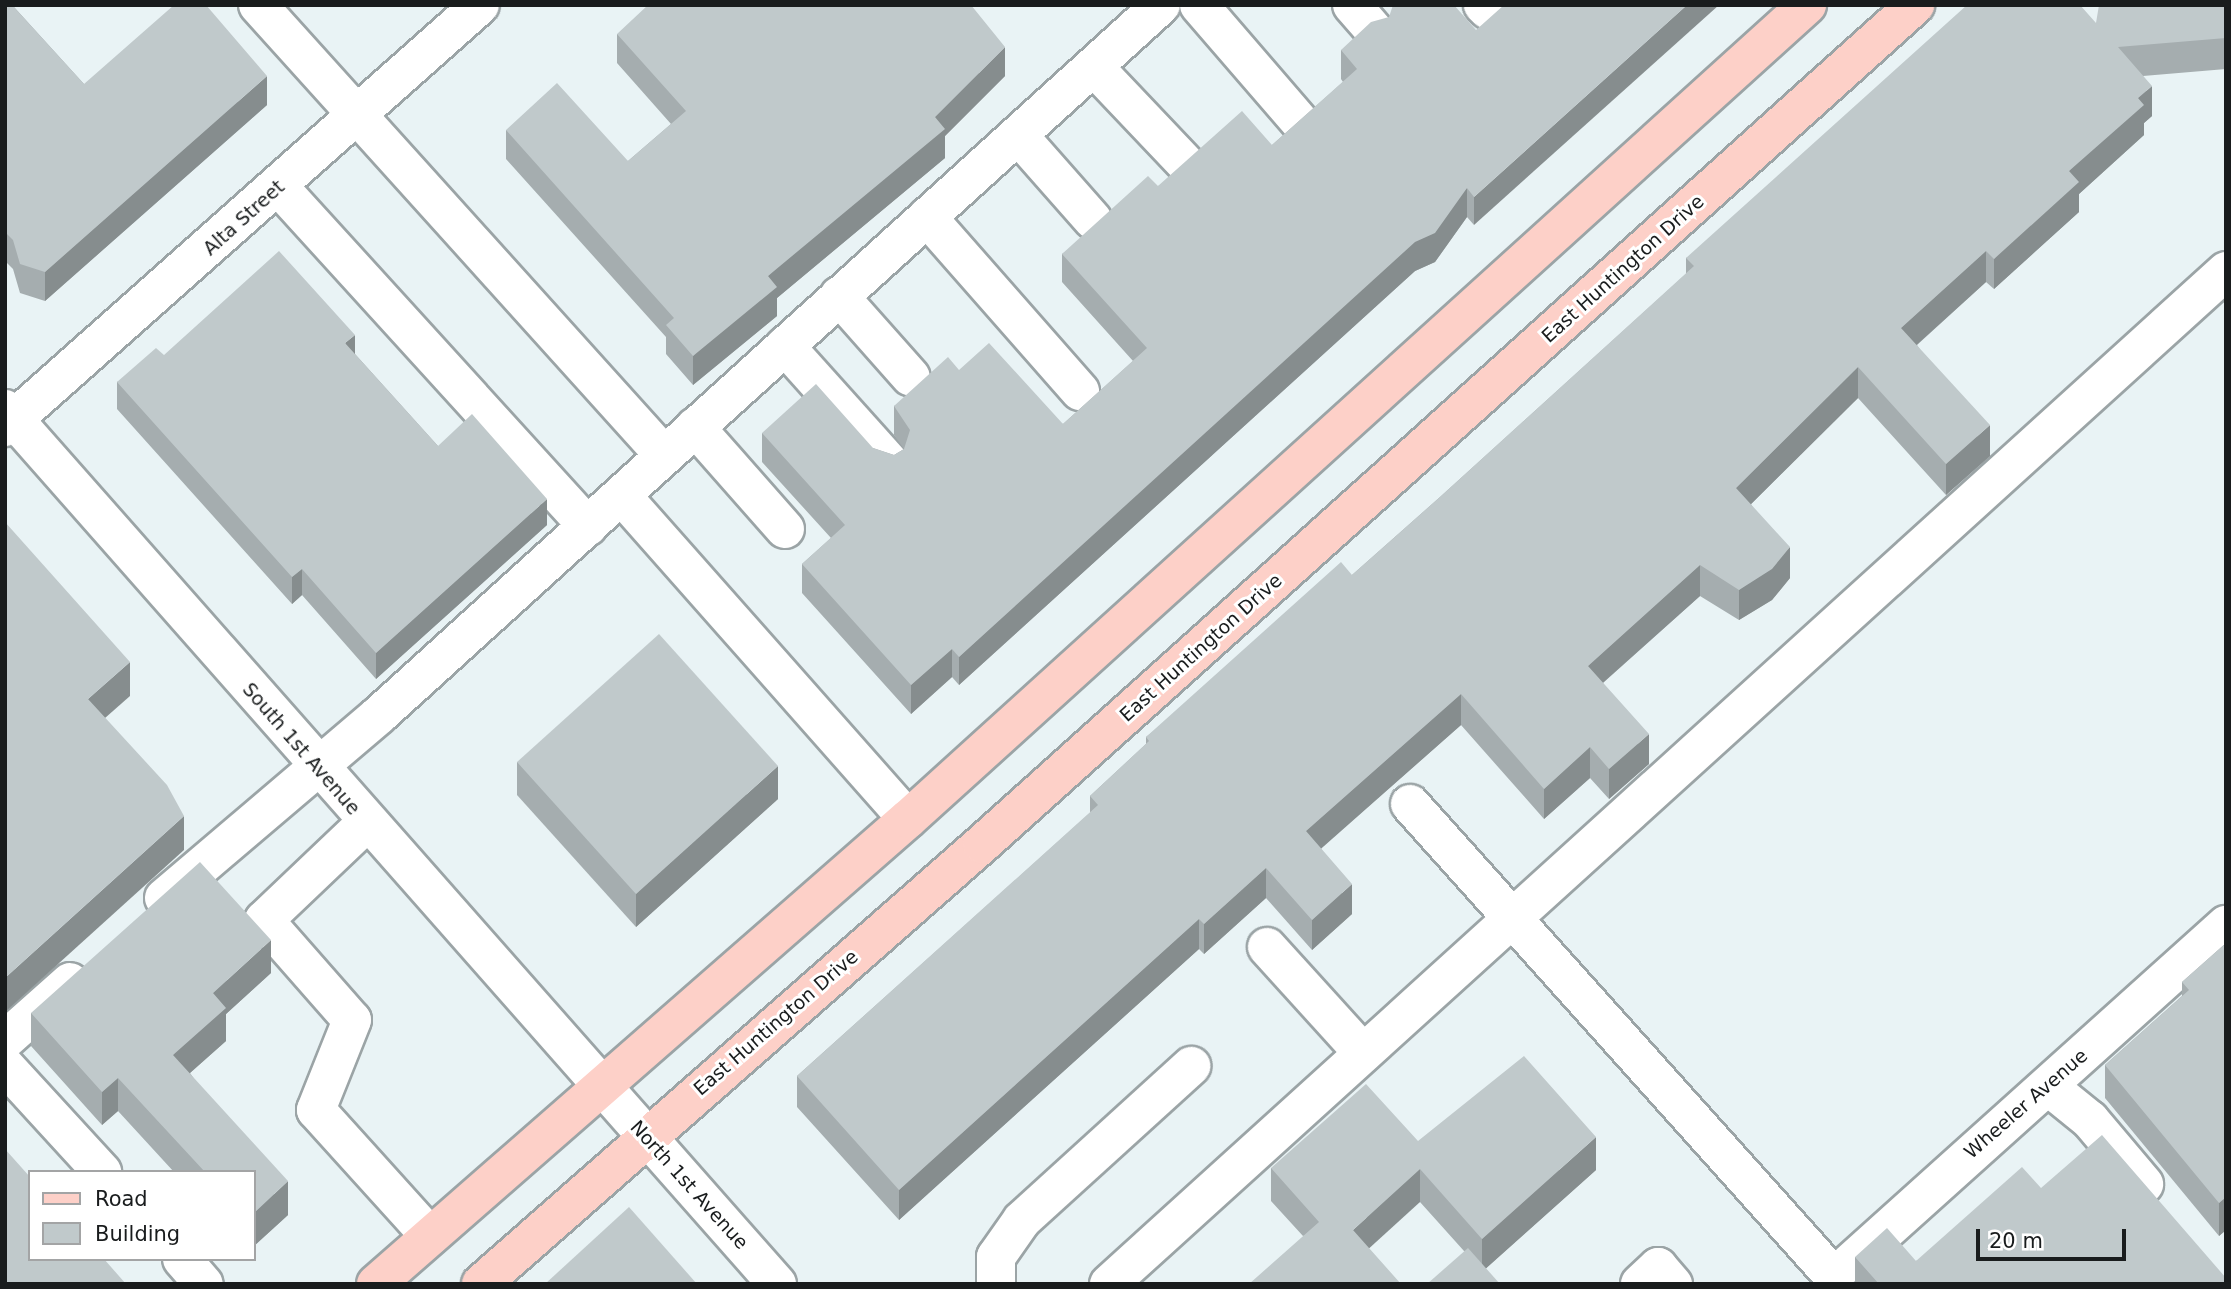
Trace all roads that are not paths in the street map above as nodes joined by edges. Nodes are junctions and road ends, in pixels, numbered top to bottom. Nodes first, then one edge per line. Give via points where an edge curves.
1 (258, 5) edge
2 (1161, 5) edge
3 (1199, 5) edge
4 (1807, 5) edge
5 (1915, 5) edge
6 (470, 9) edge
7 (1094, 67) junction
8 (360, 116) junction
9 (1299, 121) edge
10 (1018, 135) junction
11 (1185, 163) edge
12 (279, 187) junction
13 (927, 217) junction
14 (1093, 220) dead end
15 (2226, 271) edge
16 (839, 296) junction
17 (785, 345) junction
18 (911, 377) dead end
19 (1080, 391) dead end
20 (8, 418) edge
21 (695, 427) junction
22 (664, 455) junction
23 (888, 462) edge
24 (622, 496) junction
25 (588, 527) junction
26 (785, 529) dead end
27 (314, 764) junction
28 (1410, 804) dead end
29 (908, 820) junction
30 (366, 823) junction
31 (1512, 918) junction
32 (136, 923) edge
33 (2226, 925) edge
34 (1267, 947) dead end
35 (96, 959) edge
36 (5, 1040) edge
37 (1363, 1053) junction
38 (5, 1066) edge
39 (1191, 1066) dead end
40 (2048, 1086) junction
41 (600, 1087) junction
42 (645, 1137) junction
43 (100, 1170) edge
44 (2171, 1215) edge
45 (430, 1236) junction
46 (184, 1261) edge
47 (1831, 1281) edge
48 (204, 1284) edge
49 (376, 1284) edge
50 (481, 1284) edge
51 (777, 1284) edge
52 (996, 1284) edge
53 (1109, 1284) edge

1 - 8 street
2 - 7 street
3 - 9 street
4 - 29 main road
5 - 42 main road, East Huntington Drive via 982,844
6 - 8 street, Alta Street
7 - 10 street
7 - 11 street
8 - 12 street, Alta Street
8 - 22 street
10 - 13 street
10 - 14 street
12 - 20 street, Alta Street
12 - 25 street
13 - 16 street
13 - 19 street
15 - 31 street
16 - 17 street
16 - 18 street
17 - 21 street
17 - 23 street
20 - 27 street, South 1st Avenue
21 - 22 street
21 - 26 street
22 - 24 street
24 - 25 street
24 - 29 street
25 - 27 street via 379,715
27 - 30 street, South 1st Avenue
27 - 32 street
28 - 31 street
29 - 41 main road
30 - 41 street, South 1st Avenue
30 - 45 street via 264,920 352,1020 316,1110
31 - 37 street
31 - 47 street
33 - 40 street, Wheeler Avenue
34 - 37 street
35 - 36 street
37 - 53 street
38 - 43 street
39 - 52 street via 1022,1220 996,1257
40 - 44 street via 2090,1120
40 - 47 street, Wheeler Avenue
41 - 42 street, North 1st Avenue
41 - 45 main road
42 - 50 main road, East Huntington Drive
42 - 51 street, North 1st Avenue
45 - 49 main road
46 - 48 street

